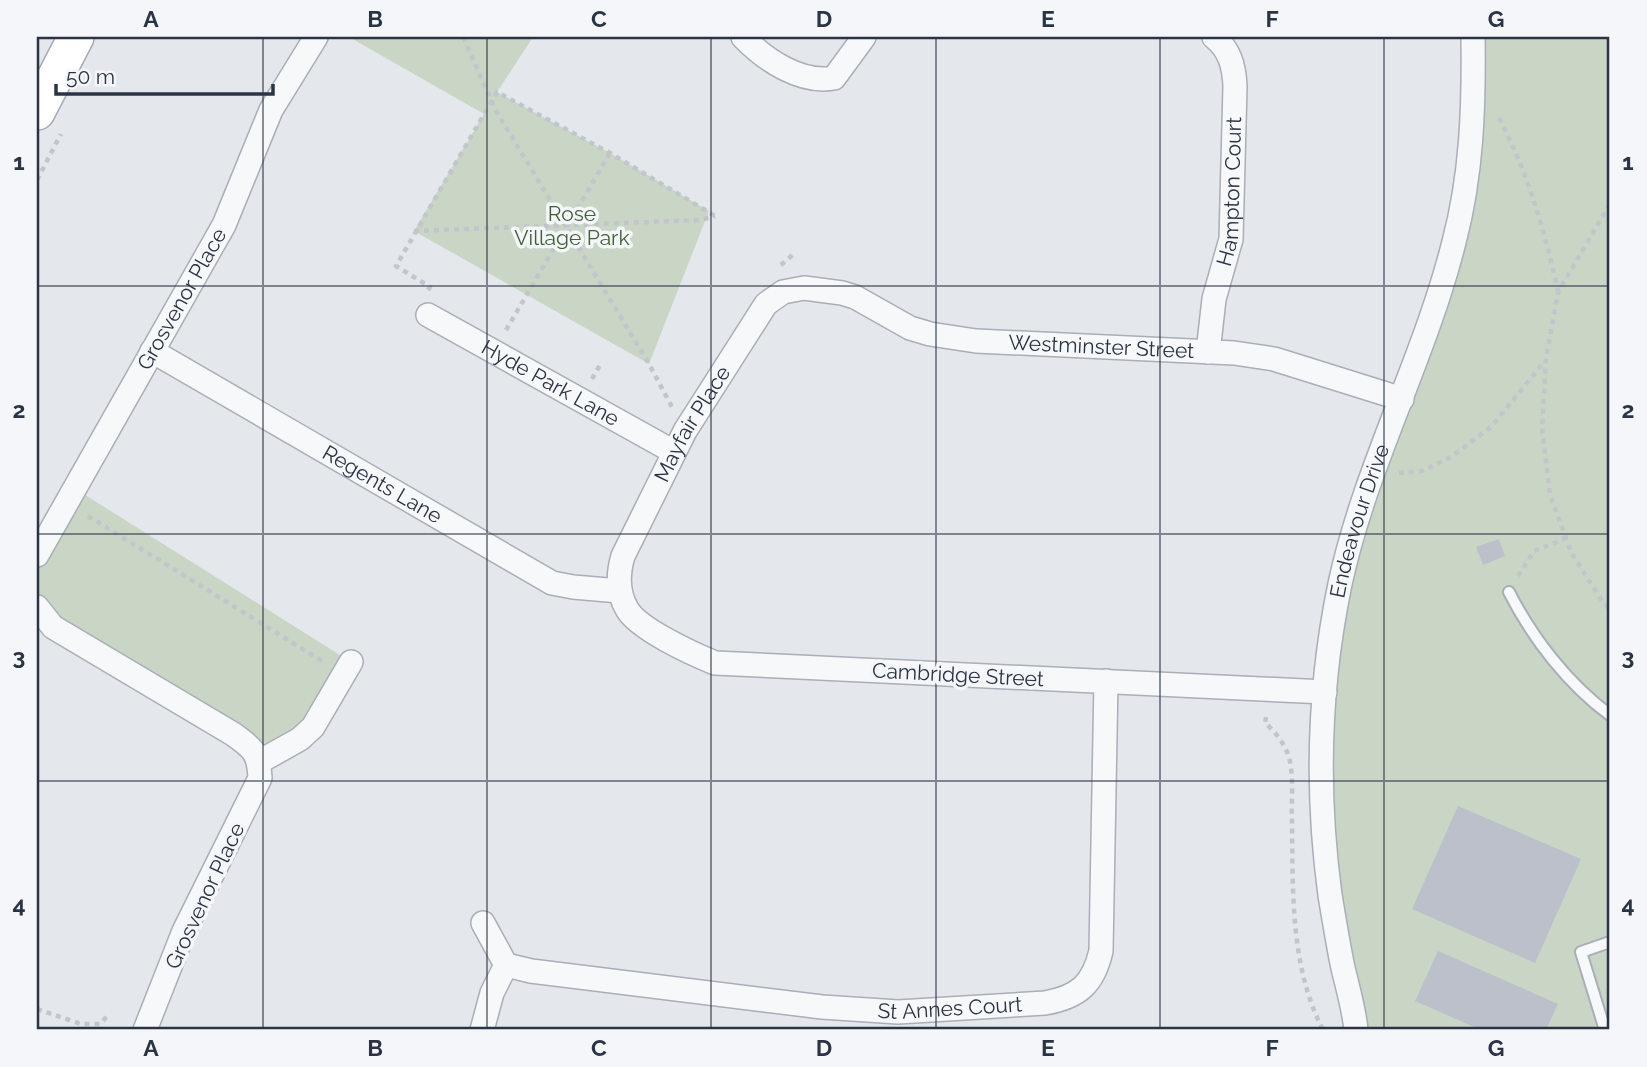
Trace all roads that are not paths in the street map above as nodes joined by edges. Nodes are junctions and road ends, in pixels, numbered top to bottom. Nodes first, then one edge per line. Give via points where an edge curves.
1 (76, 37) edge
2 (316, 37) edge
3 (743, 37) edge
4 (864, 37) edge
5 (1214, 37) edge
6 (1473, 37) edge
7 (37, 112) edge
8 (804, 288) joint
9 (427, 304) road end
10 (152, 351) junction
11 (1208, 352) junction
12 (1402, 399) junction
13 (680, 442) junction
14 (37, 555) edge
15 (620, 591) junction
16 (1509, 592) road end
17 (37, 607) edge
18 (347, 668) road end
19 (1107, 681) junction
20 (1325, 692) junction
21 (1610, 715) edge
22 (259, 762) junction
23 (483, 923) dead end
24 (1610, 942) edge
25 (506, 965) junction
26 (1605, 1022) edge
27 (1357, 1026) edge
28 (145, 1030) edge
29 (482, 1030) edge

1 - 7 main road
2 - 10 street, Grosvenor Place via 271,110 224,225
3 - 4 street via 756,51 801,76 820,80 834,78
5 - 11 street, Hampton Court via 1234,67 1235,86 1231,239 1214,299
6 - 12 street, Endeavour Drive via 1471,149 1455,240
8 - 11 street, Westminster Street via 855,297 910,328 950,337
8 - 13 street, Mayfair Place via 783,292 766,304
9 - 13 street, Hyde Park Lane
10 - 14 street, Grosvenor Place
10 - 15 street, Regents Lane via 552,583
11 - 12 street, Westminster Street via 1274,359
12 - 20 street, Endeavour Drive via 1362,505 1340,582
13 - 15 street, Mayfair Place via 623,556
15 - 19 street, Cambridge Street via 635,619 685,651 715,663
16 - 21 lane via 1525,624 1552,658
17 - 22 street via 54,627 233,734 252,748
18 - 22 street via 313,727
19 - 20 street, Cambridge Street
19 - 25 street, St Annes Court via 1101,951 1097,969 1084,986 1064,999 870,1010
20 - 27 street, Endeavour Drive via 1321,755 1330,893
22 - 28 street, Grosvenor Place via 260,778 184,931
23 - 25 street
24 - 26 lane via 1581,952
25 - 29 street

